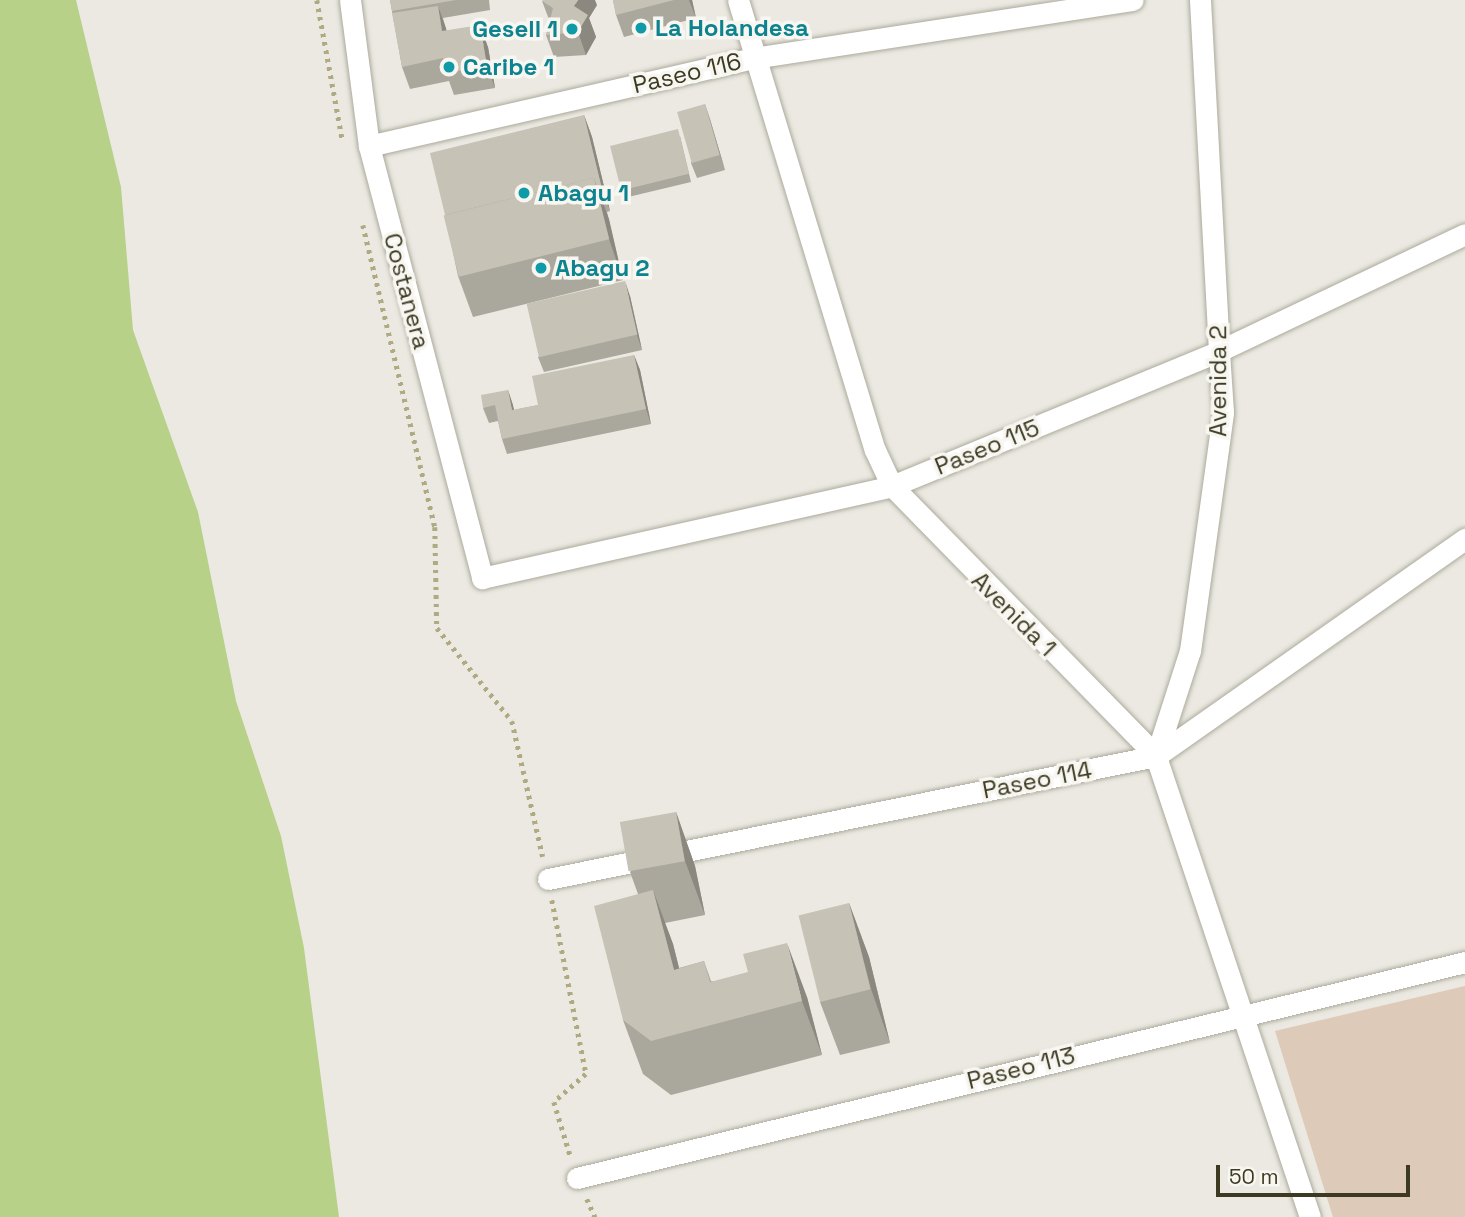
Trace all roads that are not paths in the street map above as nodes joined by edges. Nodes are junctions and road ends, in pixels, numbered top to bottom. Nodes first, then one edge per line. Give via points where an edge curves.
1 (350, 0) edge
2 (738, 0) edge
3 (1133, 0) edge
4 (1200, 0) edge
5 (753, 58) junction
6 (369, 146) junction
7 (1465, 234) edge
8 (1219, 351) junction
9 (892, 486) junction
10 (1465, 539) edge
11 (482, 578) joint
12 (1156, 756) junction
13 (548, 879) dead end
14 (1465, 962) edge
15 (1245, 1012) junction
16 (577, 1178) dead end
17 (1310, 1217) edge

1 - 6 street, Costanera
2 - 5 street, Avenida 1
3 - 5 street, Paseo 116
4 - 8 street, Avenida 2
5 - 6 street, Paseo 116
5 - 9 street, Avenida 1 via 875,450
6 - 11 street, Costanera
7 - 8 street, Paseo 115
8 - 9 street, Paseo 115
8 - 12 street, Avenida 2 via 1223,412 1190,651
9 - 11 street, Paseo 115
9 - 12 street, Avenida 1
10 - 12 street, Paseo 114
12 - 13 street, Paseo 114
12 - 15 street, Avenida 1
14 - 15 street, Paseo 113
15 - 16 street, Paseo 113
15 - 17 street, Avenida 1

